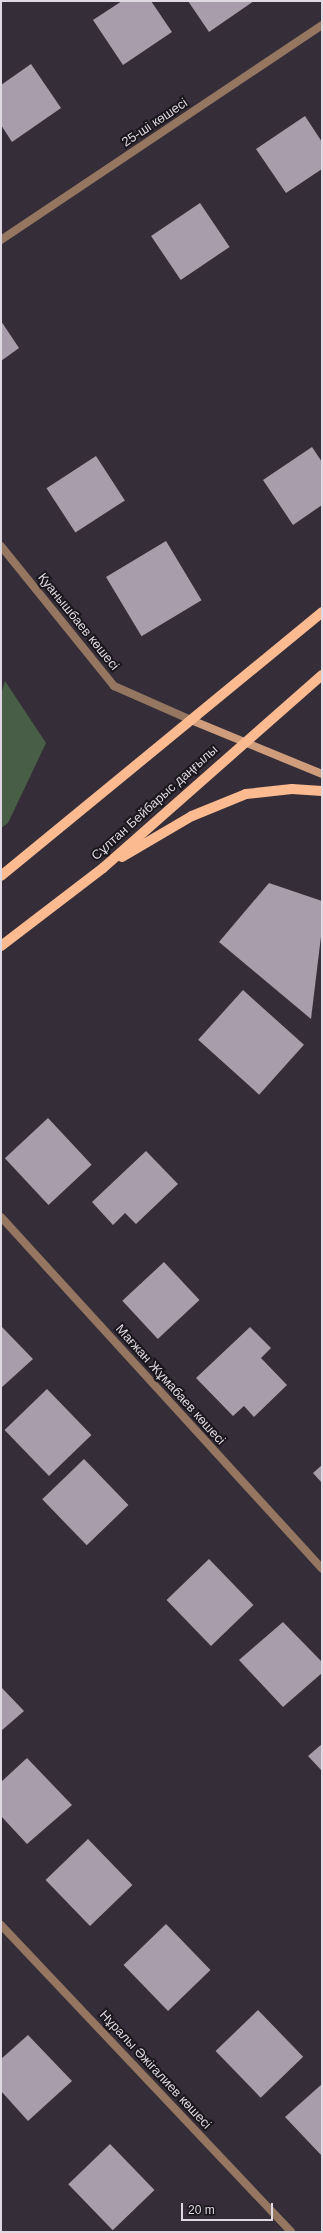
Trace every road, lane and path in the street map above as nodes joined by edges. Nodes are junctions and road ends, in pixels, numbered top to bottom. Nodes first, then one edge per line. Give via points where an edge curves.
1 (322, 25) edge
2 (1, 240) edge
3 (1, 546) edge
4 (322, 612) edge
5 (322, 675) edge
6 (190, 720) junction
7 (242, 743) junction
8 (322, 774) edge
9 (322, 791) edge
10 (102, 868) junction
11 (1, 876) edge
12 (1, 946) edge
13 (1, 1217) edge
14 (322, 1569) edge
15 (1, 1925) edge
16 (291, 2232) edge

1 - 2 street, 25-ші көшесі
3 - 6 street, Қуанышбаев көшесі via 114,686
4 - 6 main road
5 - 7 main road, Сұлтан Бейбарыс даңғылы
6 - 7 street
6 - 11 main road
7 - 8 street
7 - 10 main road, Сұлтан Бейбарыс даңғылы
9 - 10 main road via 292,789 246,794 192,816
10 - 12 main road, Сұлтан Бейбарыс даңғылы
13 - 14 street, Мағжан Жұмабаев көшесі
15 - 16 street, Нұралы Әжiгалиев көшесi

